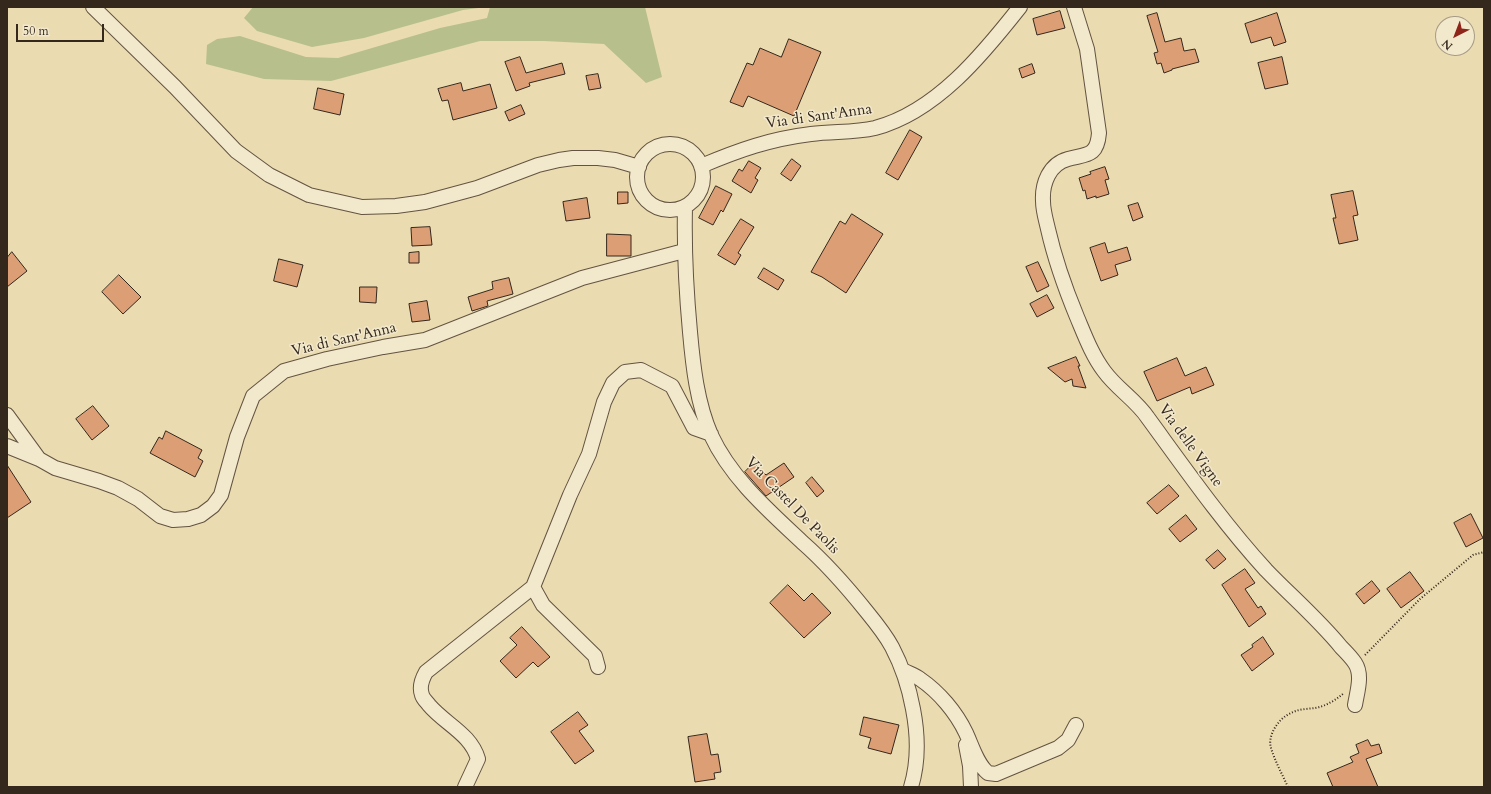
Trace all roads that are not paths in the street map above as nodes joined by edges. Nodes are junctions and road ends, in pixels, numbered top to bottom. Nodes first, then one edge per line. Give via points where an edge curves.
1 (93, 7) edge
2 (1020, 7) edge
3 (1074, 7) edge
4 (701, 166) junction
5 (639, 167) junction
6 (685, 207) junction
7 (684, 251) junction
8 (7, 415) edge
9 (711, 434) junction
10 (7, 446) edge
11 (39, 459) junction
12 (533, 587) junction
13 (598, 667) dead end
14 (903, 670) junction
15 (925, 684) junction
16 (1355, 705) dead end
17 (1076, 725) dead end
18 (465, 787) edge
19 (911, 787) edge
20 (971, 787) edge

1 - 5 street via 236,151 269,175 309,195 362,207 396,206 425,202 477,188 538,165 559,160 593,158 615,160
2 - 4 street, Via di Sant'Anna via 956,79 930,100 899,119 875,128 814,133 768,141 735,151
3 - 16 street, Via delle Vigne via 1088,49 1100,133 1093,151 1060,163 1046,178 1043,203 1053,252 1082,329 1102,369 1146,415 1222,519 1254,557 1318,620 1356,664 1359,678
4 - 5 street via 689,150 670,144 651,150
4 - 6 street via 703,176 699,194
5 - 6 street via 639,189 653,206 663,210
6 - 7 street, Via Castel De Paolis
7 - 9 street, Via Castel De Paolis via 694,367
7 - 11 street, Via di Sant'Anna via 582,278 425,340 327,359 284,371 254,396 237,437 221,495 201,515 188,520 173,520 160,516 118,488 55,468
8 - 11 street
9 - 12 street via 694,428 672,386 641,370 625,372 613,383 607,396 589,454
9 - 14 street, Via Castel De Paolis via 746,488 818,556 854,596 889,642
10 - 11 street, Via di Sant'Anna
12 - 13 street via 543,605 595,656
12 - 18 street via 426,672 421,682 422,696 436,713 459,730 476,749 478,759
14 - 15 street
14 - 19 street, Via Castel De Paolis via 917,736 916,766
15 - 17 street via 955,713 988,773 1003,771 1058,748 1068,740
15 - 20 street via 953,720 964,739 968,751

